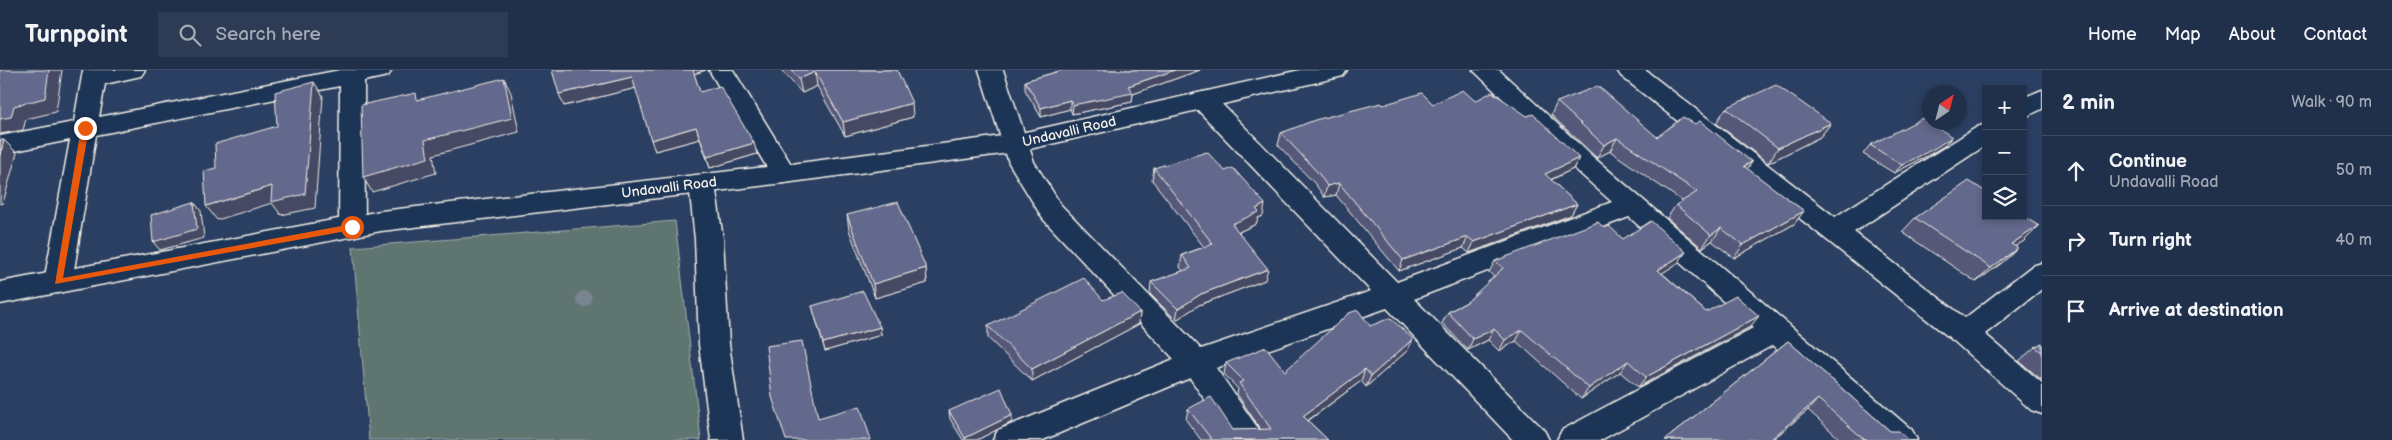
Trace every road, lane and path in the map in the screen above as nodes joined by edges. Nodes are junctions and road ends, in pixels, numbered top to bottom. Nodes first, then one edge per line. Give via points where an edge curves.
1 (133, 70) edge
2 (380, 70) edge
3 (721, 70) edge
4 (991, 70) edge
5 (1335, 70) edge
6 (1485, 70) edge
7 (1630, 70) edge
8 (352, 73) edge
9 (94, 74) edge
10 (2042, 98) edge
11 (1203, 100) junction
12 (2027, 107) edge
13 (85, 128) junction
14 (1982, 137) edge
15 (1018, 143) junction
16 (0, 145) edge
17 (784, 174) junction
18 (702, 184) junction
19 (1633, 205) junction
20 (352, 227) junction
21 (1834, 230) junction
22 (2042, 274) edge
23 (58, 282) junction
24 (0, 293) edge
25 (1393, 295) junction
26 (1775, 330) junction
27 (1965, 334) junction
28 (1196, 363) junction
29 (2042, 401) edge
30 (727, 440) edge
31 (1009, 440) edge
32 (1250, 440) edge
33 (1532, 440) edge
34 (1573, 440) edge
35 (1901, 440) edge

1 - 9 street
2 - 8 street
3 - 17 street
4 - 15 street
5 - 11 street, Undavalli Road
6 - 19 street
7 - 21 street
8 - 13 street
8 - 20 street
9 - 13 street
10 - 12 street
11 - 15 street, Undavalli Road
11 - 25 street
13 - 16 street
13 - 23 street
14 - 21 street
15 - 17 street, Undavalli Road
15 - 28 street via 1022,162 1052,212
17 - 18 street, Undavalli Road
18 - 20 street, Undavalli Road
18 - 30 street via 709,239 714,344
19 - 25 street
19 - 26 street
20 - 23 street, Undavalli Road
21 - 27 street
22 - 27 street
23 - 24 street, Undavalli Road
25 - 28 street
25 - 33 street
26 - 34 street
26 - 35 street
27 - 29 street
28 - 31 street
28 - 32 street

